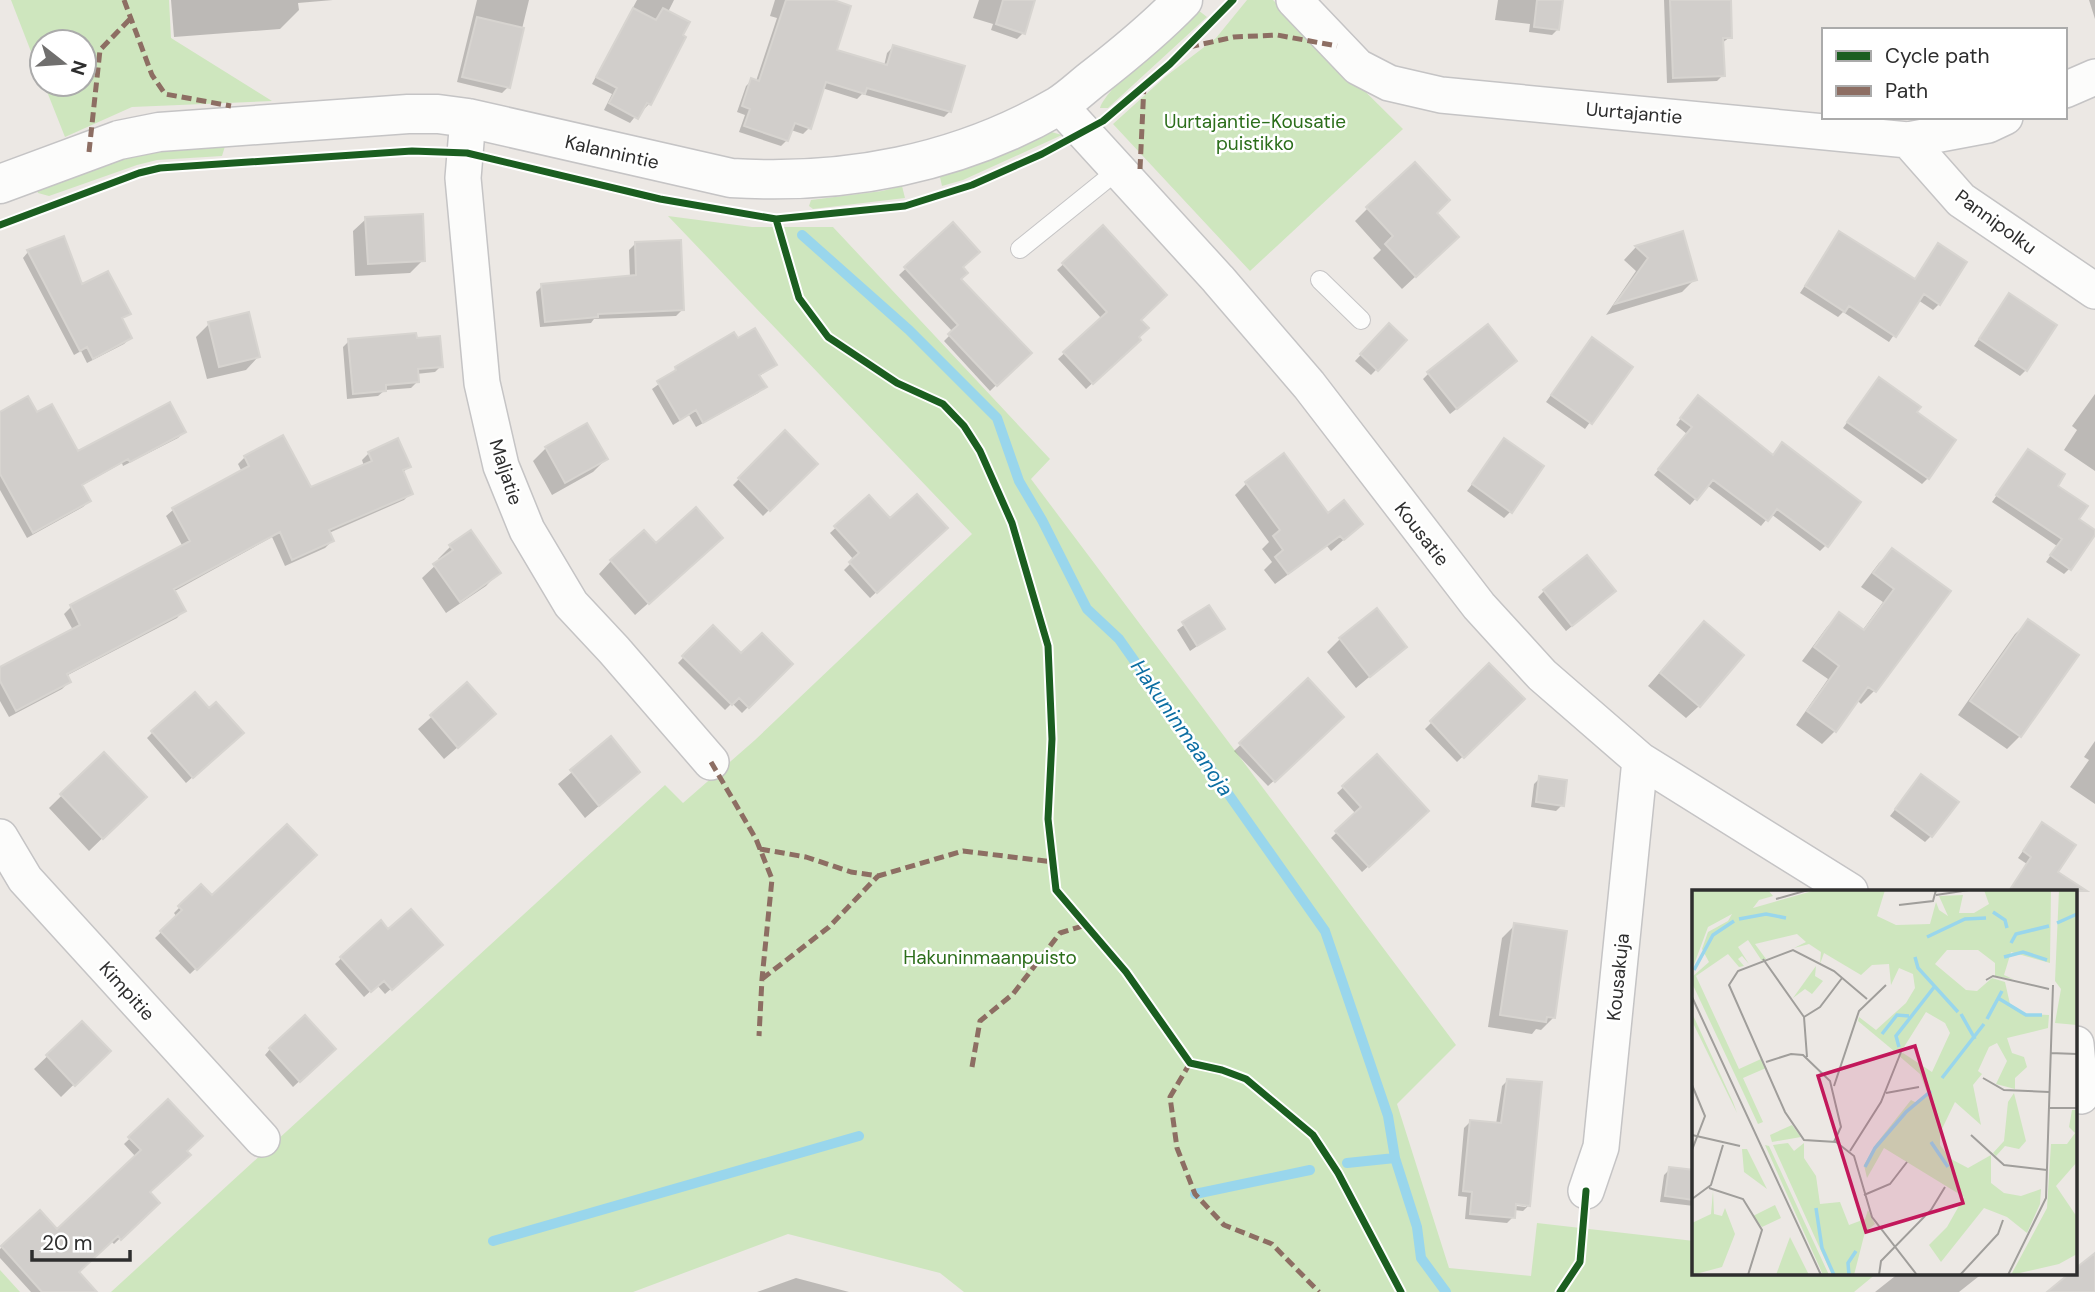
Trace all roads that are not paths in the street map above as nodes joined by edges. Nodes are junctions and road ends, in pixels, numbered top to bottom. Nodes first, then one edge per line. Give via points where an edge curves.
1 (1183, 0) edge
2 (1294, 0) edge
3 (2095, 77) edge
4 (2067, 89) edge
5 (1059, 105) junction
6 (468, 118) junction
7 (2000, 119) edge
8 (1908, 140) junction
9 (1118, 170) junction
10 (0, 184) edge
11 (1020, 249) dead end
12 (1320, 280) dead end
13 (2095, 291) edge
14 (1361, 320) dead end
15 (1640, 760) junction
16 (710, 762) dead end
17 (0, 836) edge
18 (1848, 890) edge
19 (2078, 1065) edge
20 (2081, 1096) dead end
21 (262, 1139) dead end
22 (1586, 1191) dead end

1 - 5 street, Kalannintie via 1149,35
2 - 8 street, Uurtajantie via 1358,67 1389,83 1441,95
3 - 4 street
5 - 6 street, Kalannintie via 983,144 888,170 769,180 731,178
5 - 9 street, Kousatie
6 - 10 street, Kalannintie via 408,114 159,132 119,140
6 - 16 street, Maljatie via 463,178 482,383 501,466 527,530 571,604
7 - 8 street, Uurtajantie
8 - 13 street, Pannipolku via 1961,200
9 - 11 lane
9 - 15 street, Kousatie via 1309,385 1479,606 1542,675
12 - 14 lane
15 - 18 street, Kousatie
15 - 22 street, Kousakuja via 1601,1147
17 - 21 street, Kimpitie via 25,879
19 - 20 street

